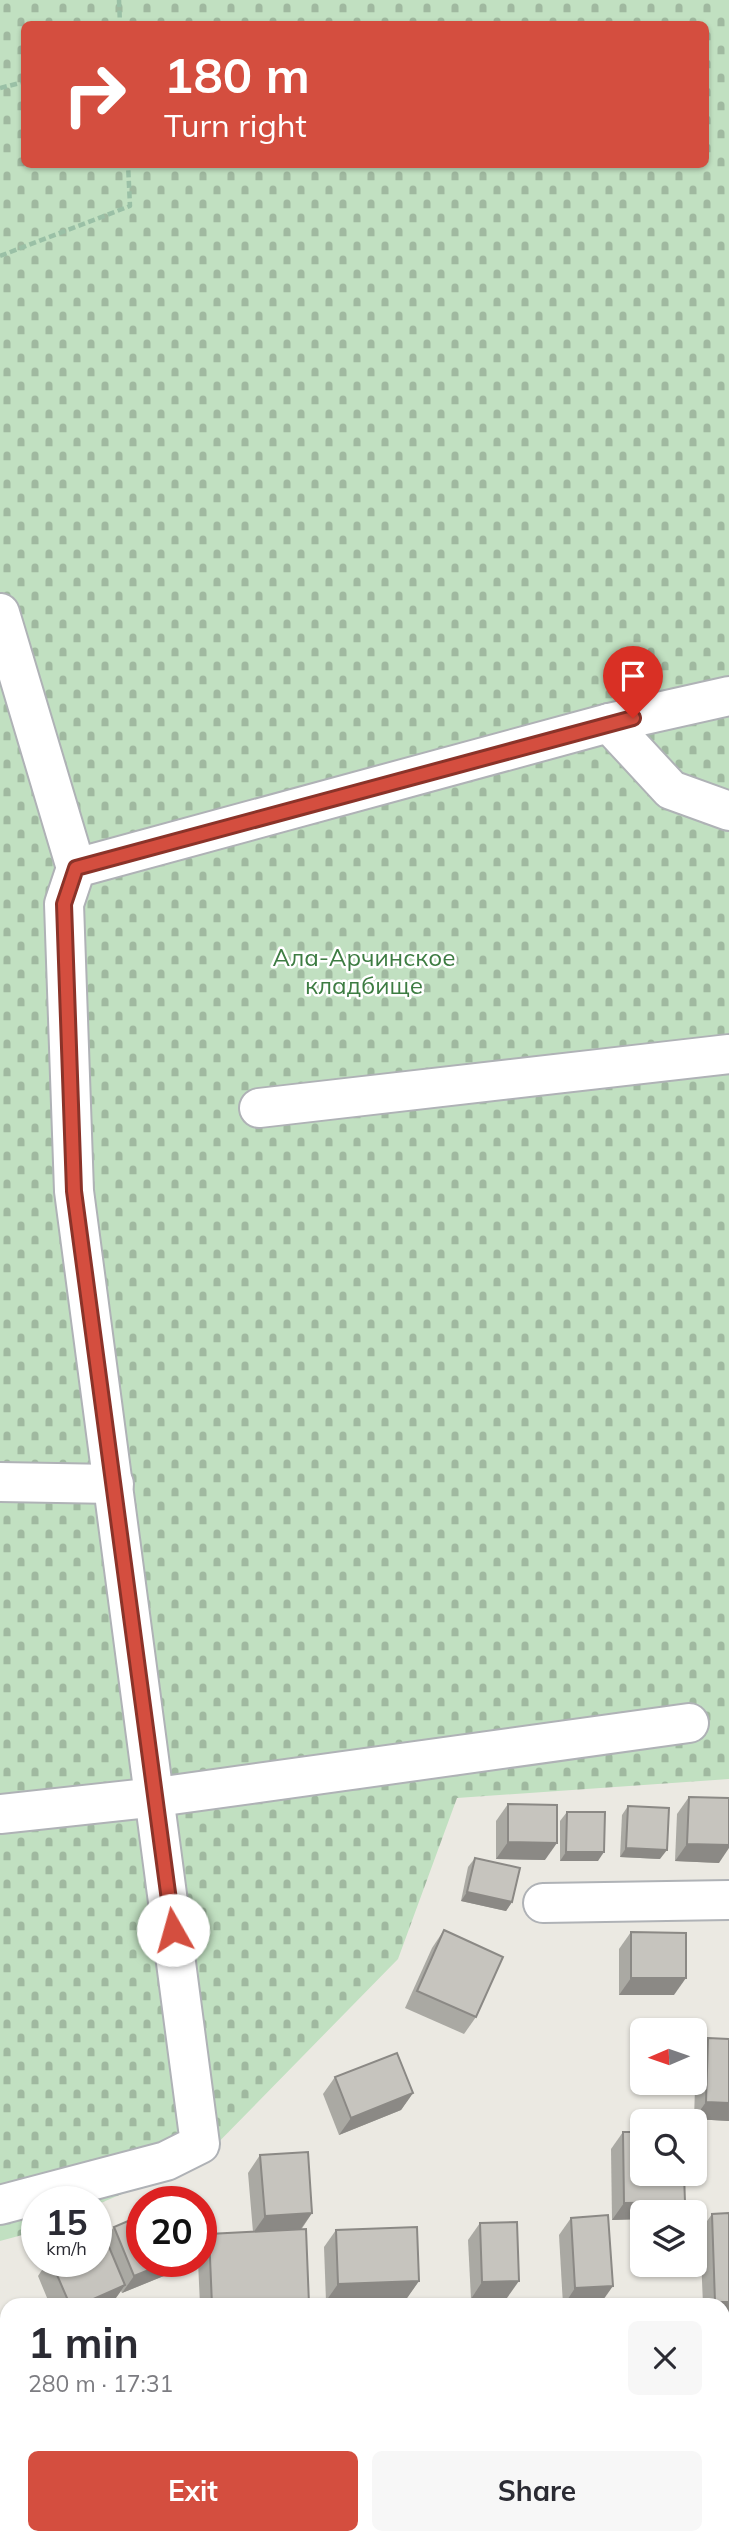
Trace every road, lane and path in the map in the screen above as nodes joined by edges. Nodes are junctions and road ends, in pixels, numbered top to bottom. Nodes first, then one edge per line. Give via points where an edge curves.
1 (119, 0) edge
2 (120, 21) edge
3 (21, 83) edge
4 (0, 88) edge
5 (128, 168) edge
6 (0, 256) edge
7 (0, 613) edge
8 (729, 696) edge
9 (609, 723) junction
10 (729, 811) edge
11 (76, 868) junction
12 (729, 1054) edge
13 (259, 1108) dead end
14 (0, 1482) edge
15 (114, 1484) junction
16 (689, 1723) dead end
17 (156, 1797) junction
18 (0, 1814) edge
19 (729, 1900) edge
20 (543, 1903) dead end
21 (0, 2205) edge

1 - 2 path
3 - 4 path
5 - 6 path via 130,206
7 - 11 street
8 - 9 street
9 - 10 street via 671,790
9 - 11 street
11 - 15 street via 64,904 74,1191
12 - 13 street
14 - 15 street
15 - 17 street
16 - 17 street
17 - 18 street
17 - 21 street via 200,2144 166,2161
19 - 20 street

